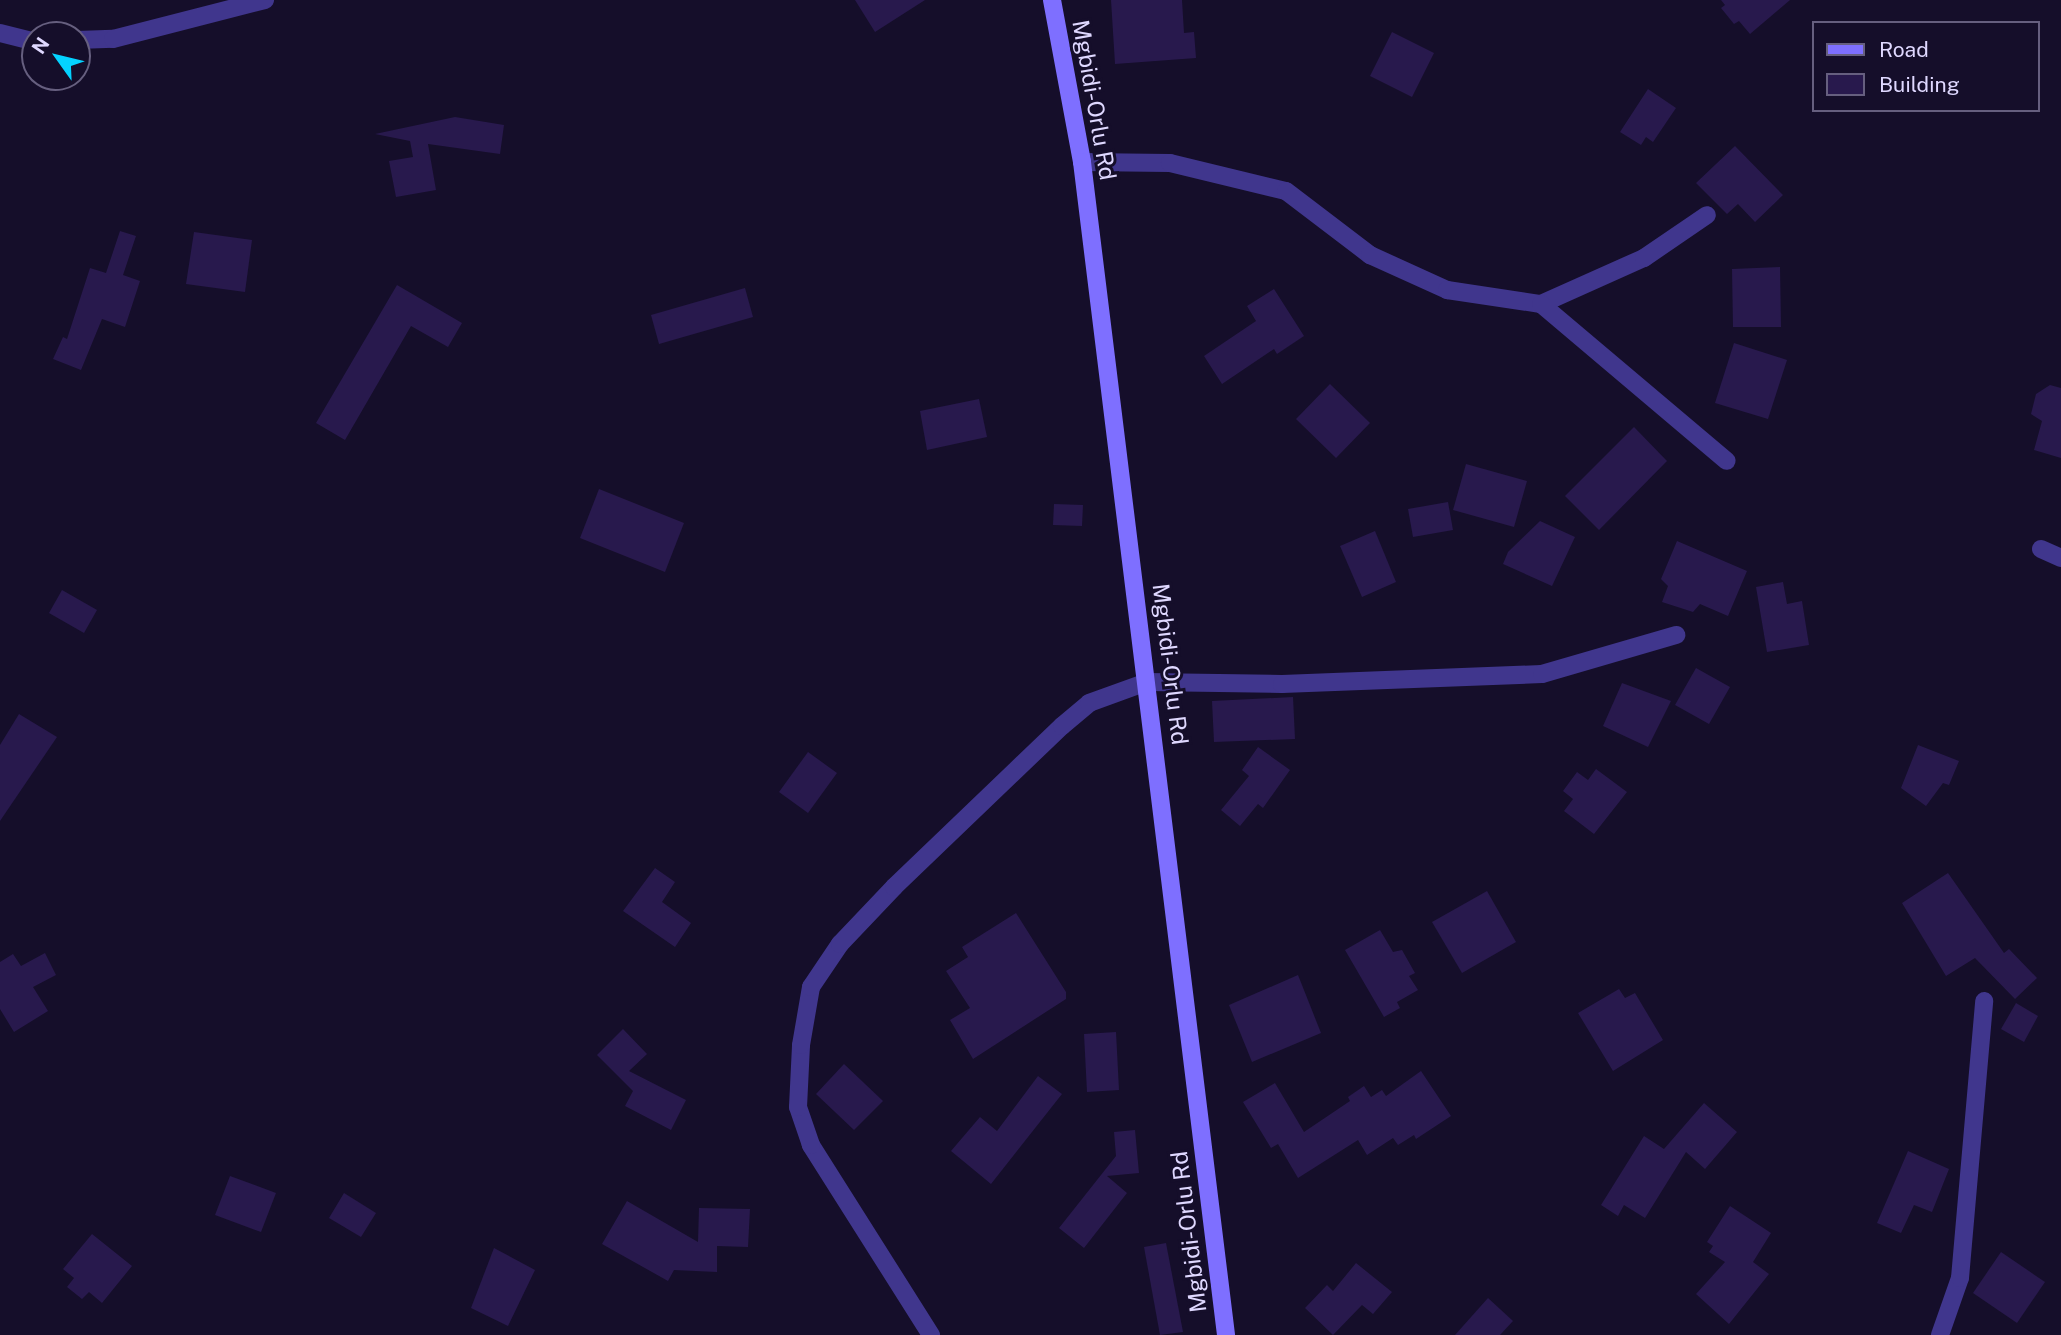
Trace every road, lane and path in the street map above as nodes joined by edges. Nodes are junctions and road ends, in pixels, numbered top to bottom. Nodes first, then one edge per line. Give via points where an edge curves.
1 (265, 0) edge
2 (1052, 0) edge
3 (0, 33) edge
4 (21, 38) edge
5 (91, 39) edge
6 (1082, 162) junction
7 (1707, 215) dead end
8 (1541, 304) junction
9 (1727, 461) dead end
10 (2041, 549) dead end
11 (2061, 558) edge
12 (1676, 635) dead end
13 (1147, 682) junction
14 (1984, 1001) dead end
15 (931, 1335) edge
16 (1226, 1335) edge
17 (1940, 1335) edge

1 - 5 street via 113,38
2 - 6 main road, Mgbidi-Orlu Rd
3 - 4 street
6 - 8 street via 1170,163 1286,191 1370,255 1447,290
6 - 13 main road, Mgbidi-Orlu Rd
7 - 8 street via 1644,258
8 - 9 street
10 - 11 street
12 - 13 street via 1542,674 1282,684
13 - 15 street via 1089,703 1062,726 894,887 839,944 810,987 798,1107 811,1146
13 - 16 main road, Mgbidi-Orlu Rd
14 - 17 street via 1960,1278

